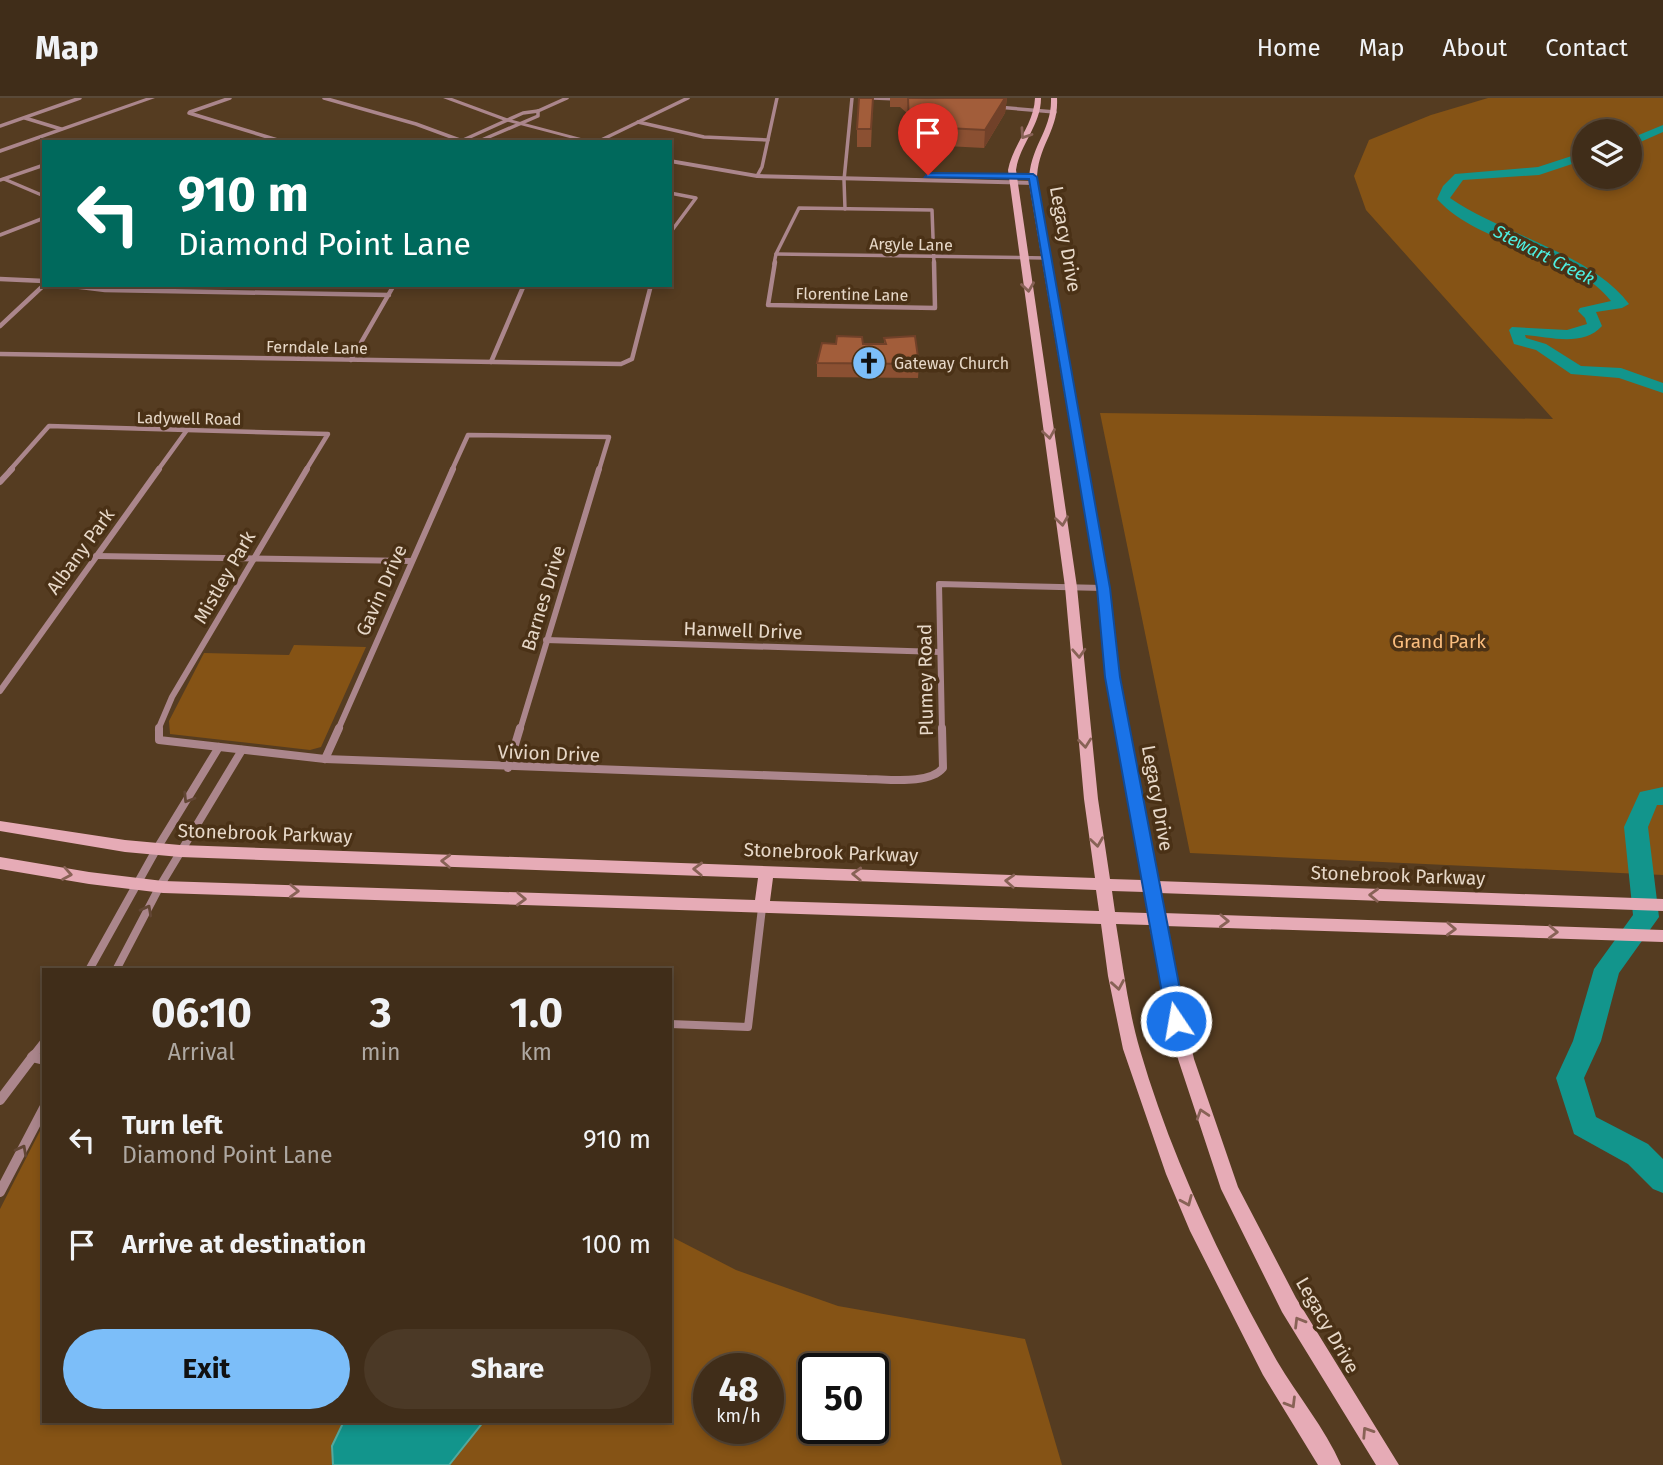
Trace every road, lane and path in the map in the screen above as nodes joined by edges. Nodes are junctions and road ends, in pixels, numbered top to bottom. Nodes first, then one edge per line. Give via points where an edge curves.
1 (80, 98) edge
2 (152, 98) edge
3 (230, 98) edge
4 (324, 98) edge
5 (446, 98) edge
6 (568, 98) edge
7 (688, 98) edge
8 (777, 98) edge
9 (852, 98) edge
10 (873, 98) edge
11 (882, 98) edge
12 (1038, 98) edge
13 (1054, 98) edge
14 (908, 100) edge
15 (1006, 101) edge
16 (994, 107) edge
17 (1003, 108) junction
18 (538, 111) junction
19 (1037, 111) junction
20 (1055, 112) junction
21 (24, 118) junction
22 (507, 120) junction
23 (638, 122) junction
24 (520, 123) junction
25 (0, 126) edge
26 (61, 129) junction
27 (277, 140) edge
28 (457, 140) edge
29 (466, 140) edge
30 (482, 140) edge
31 (587, 140) edge
32 (599, 140) edge
33 (768, 140) junction
34 (0, 151) edge
35 (672, 162) edge
36 (42, 165) edge
37 (757, 176) junction
38 (844, 177) junction
39 (1013, 179) junction
40 (2, 180) edge
41 (1033, 180) junction
42 (672, 193) edge
43 (42, 195) edge
44 (845, 209) junction
45 (42, 219) edge
46 (672, 230) edge
47 (0, 235) edge
48 (776, 254) junction
49 (934, 257) junction
50 (1024, 257) junction
51 (1046, 258) junction
52 (0, 279) edge
53 (42, 283) edge
54 (42, 285) edge
55 (80, 287) edge
56 (226, 287) edge
57 (393, 287) edge
58 (523, 287) edge
59 (650, 287) edge
60 (222, 292) junction
61 (388, 295) junction
62 (0, 326) edge
63 (0, 354) edge
64 (351, 360) junction
65 (491, 362) junction
66 (1045, 407) junction
67 (1071, 408) junction
68 (187, 430) junction
69 (328, 433) joint
70 (609, 438) joint
71 (0, 482) edge
72 (96, 556) junction
73 (253, 558) junction
74 (411, 561) junction
75 (1071, 587) junction
76 (1103, 588) junction
77 (546, 640) junction
78 (940, 652) junction
79 (0, 691) edge
80 (159, 740) joint
81 (219, 747) junction
82 (242, 750) junction
83 (325, 759) junction
84 (508, 768) junction
85 (937, 774) joint
86 (0, 825) edge
87 (156, 850) junction
88 (180, 851) junction
89 (0, 863) edge
90 (766, 871) junction
91 (136, 884) junction
92 (160, 886) junction
93 (1103, 886) junction
94 (1150, 887) junction
95 (1663, 905) edge
96 (762, 908) junction
97 (1108, 917) junction
98 (1156, 919) junction
99 (1663, 936) edge
100 (90, 968) edge
101 (117, 968) edge
102 (672, 1024) edge
103 (42, 1044) edge
104 (32, 1057) junction
105 (42, 1060) edge
106 (0, 1100) edge
107 (42, 1112) edge
108 (0, 1192) edge
109 (1388, 1464) edge
110 (1330, 1465) edge

1 - 21 street
2 - 26 street
3 - 27 street via 189,113
4 - 28 street
5 - 22 street
6 - 18 street
7 - 23 street
8 - 33 street
9 - 38 street
10 - 11 street
11 - 14 street
12 - 19 main road
13 - 20 main road
15 - 17 street
16 - 17 street
17 - 19 street
18 - 22 street
18 - 24 street via 538,116
19 - 20 street
19 -> 39 main road via 1016,148
20 - 41 main road, Legacy Drive via 1034,154
21 - 25 street
21 - 26 street
22 - 24 street
22 - 29 street
23 - 32 street
23 - 33 street via 693,135
24 - 30 street
24 - 31 street
26 - 34 street
33 - 37 street
35 - 37 street
36 - 40 street
37 - 38 street
38 - 39 street
38 - 44 street
39 - 41 street
39 - 50 main road
40 - 43 street
41 - 51 main road, Legacy Drive
42 - 46 street via 696,198
44 - 48 street via 799,208
44 - 49 street via 932,210
45 - 47 street
48 - 49 street, Argyle Lane
48 - 49 street, Florentine Lane via 768,305 935,307
49 - 50 street, Argyle Lane
50 - 51 street, Argyle Lane
50 -> 66 main road
51 - 67 main road, Legacy Drive
52 - 53 street
54 - 62 street
55 - 60 street
56 - 60 street
57 - 61 street
58 - 65 street
59 - 65 street, Ferndale Lane via 632,359 621,365
60 - 61 street
61 - 64 street
63 - 64 street, Ferndale Lane
64 - 65 street, Ferndale Lane
66 - 67 main road
66 -> 75 main road
67 - 76 main road, Legacy Drive
68 - 69 street, Ladywell Road
68 - 71 street, Ladywell Road via 49,426
68 - 72 street, Albany Park
69 - 73 street, Mistley Park
70 - 74 street, Gavin Drive via 468,435
70 - 77 street, Barnes Drive
72 - 73 street
72 - 79 street, Albany Park
73 - 74 street
73 - 80 street, Mistley Park via 172,697 158,731
74 - 83 street, Gavin Drive
75 - 76 street
75 - 78 street, Plumey Road via 939,584
75 -> 93 main road
76 - 94 main road, Legacy Drive via 1113,677
77 - 78 street, Hanwell Drive
77 - 84 street, Barnes Drive
78 - 85 street, Plumey Road via 943,768
80 - 81 street, Vivion Drive
81 - 82 street, Vivion Drive
81 -> 87 street
82 - 83 street, Vivion Drive
82 - 88 street
83 - 84 street, Vivion Drive
84 - 85 street, Vivion Drive via 867,779
86 - 87 main road, Stonebrook Parkway
87 - 88 main road, Stonebrook Parkway
87 - 91 street
90 -> 88 main road, Stonebrook Parkway
88 - 92 street
89 -> 91 main road
93 -> 90 main road, Stonebrook Parkway
90 - 96 main road
91 - 92 main road
91 - 100 street
92 -> 96 main road
101 -> 92 street
93 - 94 main road, Stonebrook Parkway
93 - 97 main road
95 -> 94 main road, Stonebrook Parkway
94 - 98 main road, Legacy Drive
96 - 97 main road
96 - 102 street via 748,1027
97 - 98 main road
97 -> 110 main road via 1131,1049 1175,1174 1230,1293
98 -> 99 main road
109 -> 98 main road, Legacy Drive via 1289,1305 1230,1189 1185,1059
103 - 104 street
104 - 105 street
104 - 106 street
108 -> 107 street

